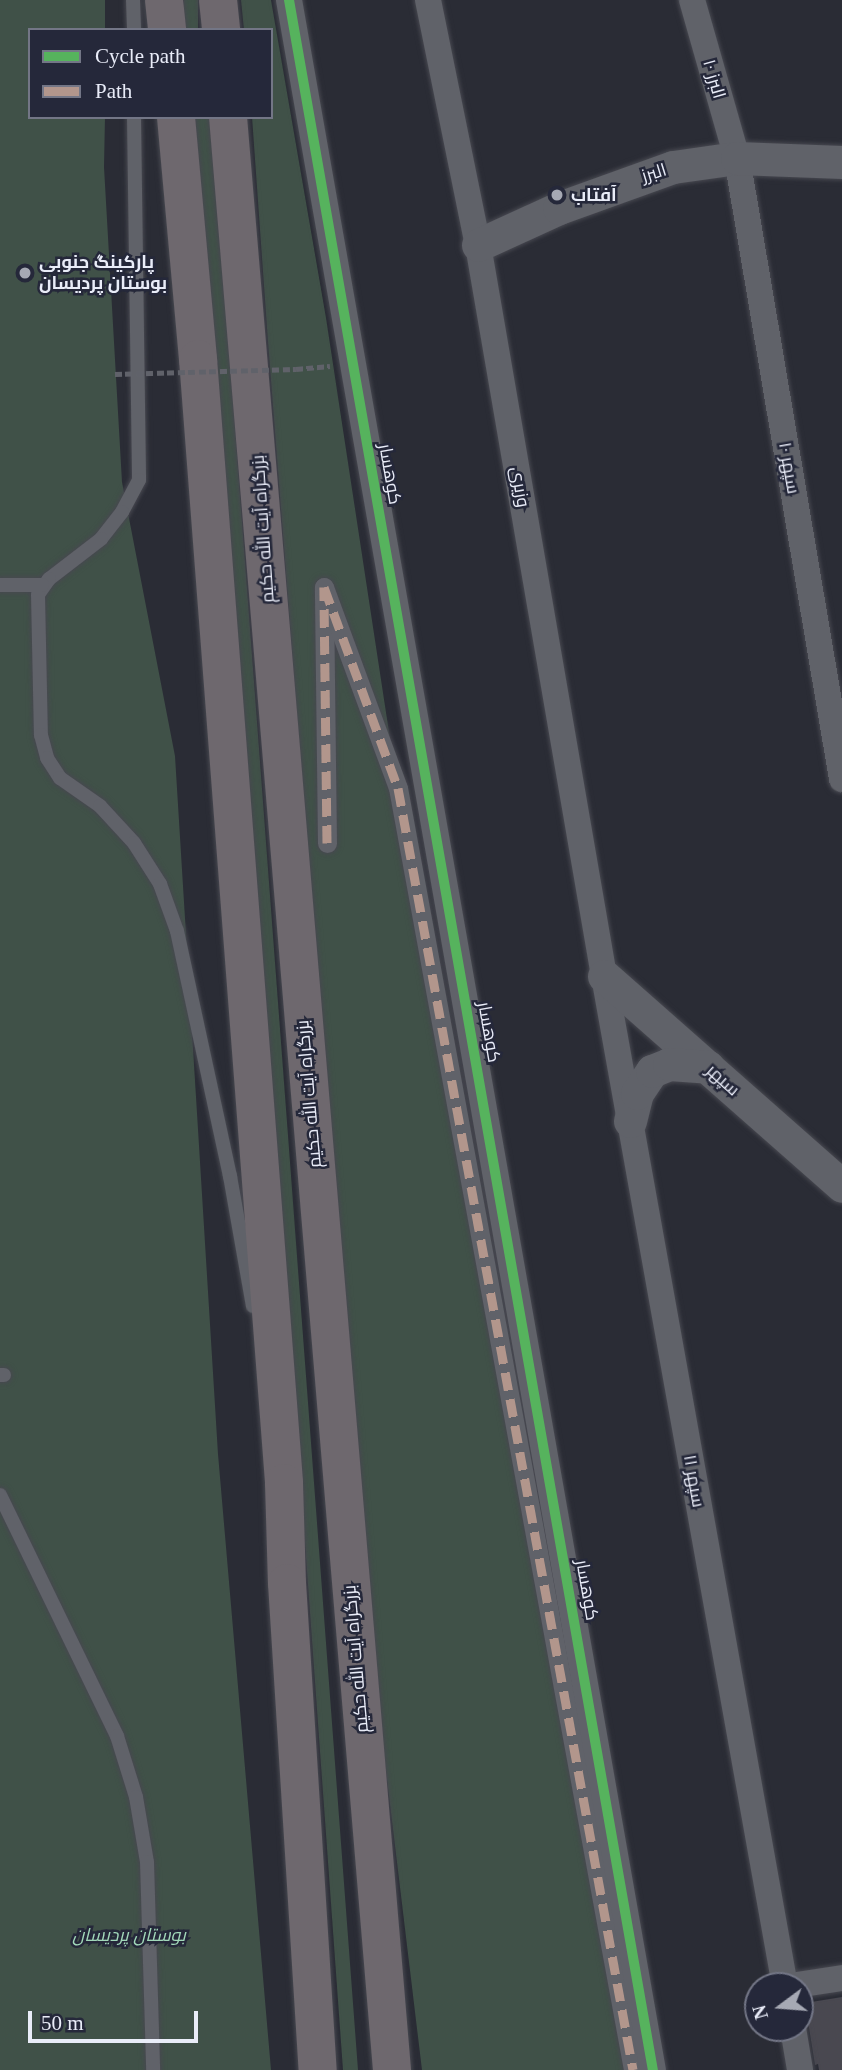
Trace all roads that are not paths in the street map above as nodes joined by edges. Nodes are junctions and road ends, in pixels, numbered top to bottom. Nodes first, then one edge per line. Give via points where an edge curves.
1 (133, 0) edge
2 (164, 0) edge
3 (218, 0) edge
4 (289, 0) edge
5 (428, 0) edge
6 (692, 0) edge
7 (134, 28) edge
8 (167, 28) edge
9 (221, 28) edge
10 (134, 119) edge
11 (176, 119) edge
12 (228, 119) edge
13 (737, 158) junction
14 (842, 162) edge
15 (478, 245) junction
16 (0, 585) edge
17 (42, 585) junction
18 (842, 779) edge
19 (327, 843) dead end
20 (604, 976) junction
21 (708, 1067) junction
22 (629, 1121) junction
23 (842, 1186) edge
24 (284, 1483) junction
25 (0, 1495) edge
26 (784, 1972) edge
27 (842, 1978) edge
28 (814, 1982) edge
29 (795, 2042) edge
30 (392, 2063) edge
31 (153, 2070) edge
32 (318, 2070) edge
33 (633, 2070) edge
34 (653, 2070) edge
35 (800, 2070) edge

1 - 7 lane
2 - 8 highway
3 - 9 highway
4 - 34 street, کوهسار
5 - 15 street, وزیری
6 - 13 street, البرز ۱۰
10 - 17 lane via 139,480 100,539
11 - 24 highway
12 - 30 highway, بزرگراه آیت الله حکیم
13 - 14 street, البرز
13 - 15 street, البرز via 673,167 636,179
13 - 18 street, سپهر ۱۰
15 - 20 street, وزیری
16 - 17 lane
17 - 24 lane via 36,607 43,746 60,778 100,806 134,843 160,884 177,931 230,1176
19 - 33 street via 324,587 398,788
20 - 21 street, سپهر
20 - 22 street, سپهر ۱۱
21 - 22 street via 668,1065 652,1071 637,1093
21 - 23 street, سپهر
22 - 26 street, سپهر ۱۱
24 - 32 highway via 286,1583
25 - 31 lane via 117,1736 136,1797 147,1862
27 - 28 street
29 - 35 street

